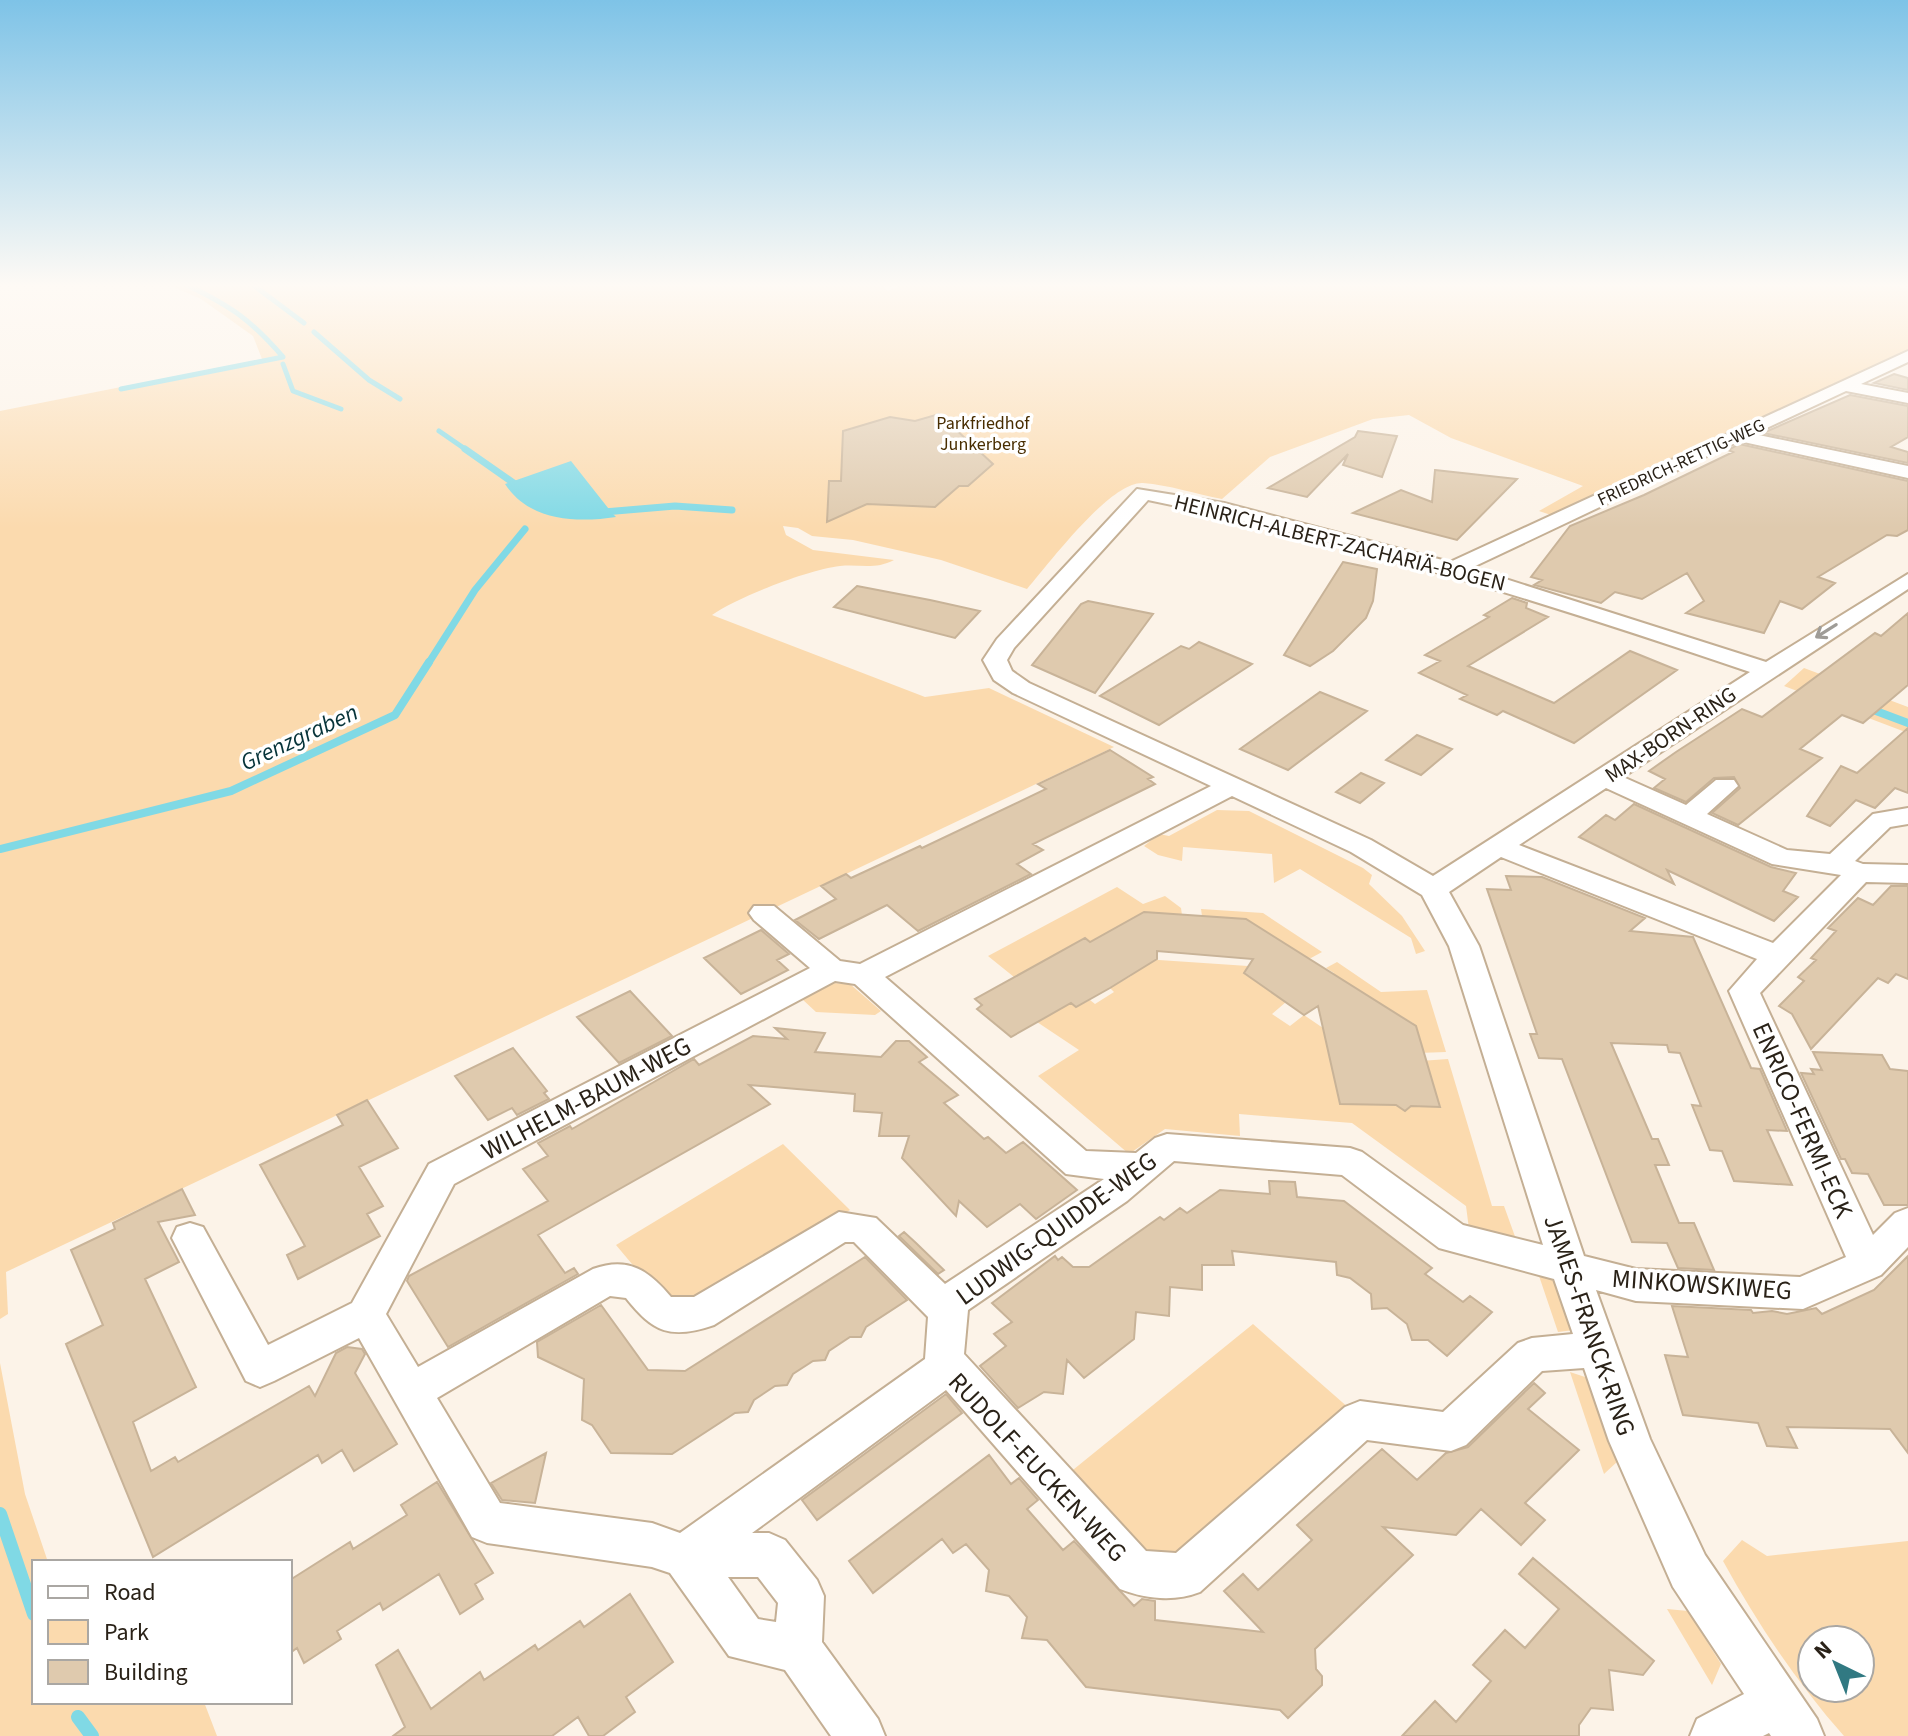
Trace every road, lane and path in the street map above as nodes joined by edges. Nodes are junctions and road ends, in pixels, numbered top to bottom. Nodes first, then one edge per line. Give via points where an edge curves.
1 (1887, 366) edge
2 (1846, 386) junction
3 (1908, 398) edge
4 (1738, 436) junction
5 (1908, 454) edge
6 (1886, 466) junction
7 (1908, 472) edge
8 (1453, 568) junction
9 (1900, 587) edge
10 (1767, 670) junction
11 (1604, 778) junction
12 (1232, 786) junction
13 (1725, 786) dead end
14 (1689, 816) junction
15 (1908, 816) edge
16 (1499, 847) junction
17 (1848, 868) junction
18 (1908, 874) edge
19 (1433, 889) junction
20 (764, 913) dead end
21 (1767, 967) junction
22 (831, 970) junction
23 (864, 975) junction
24 (1140, 1167) junction
25 (1908, 1223) edge
26 (190, 1238) dead end
27 (1868, 1264) junction
28 (1570, 1270) junction
29 (947, 1311) junction
30 (366, 1315) junction
31 (1599, 1349) junction
32 (949, 1365) junction
33 (410, 1392) junction
34 (685, 1556) junction
35 (798, 1649) junction
36 (1788, 1720) edge
37 (861, 1736) edge
38 (1714, 1736) edge

1 - 2 street, FRIEDRICH-RETTIG-WEG
2 - 3 street
2 - 4 street, FRIEDRICH-RETTIG-WEG
4 - 6 street
4 - 8 street, FRIEDRICH-RETTIG-WEG
5 - 6 street
6 - 7 street
8 - 10 street, HEINRICH-ALBERT-ZACHARIÄ-BOGEN
8 - 12 street, HEINRICH-ALBERT-ZACHARIÄ-BOGEN via 1144,493 1131,504 1005,644 995,660 997,668 1021,688
9 -> 10 street, MAX-BORN-RING
10 - 11 street, MAX-BORN-RING
11 - 14 street
11 - 16 street, MAX-BORN-RING
12 - 19 street, HEINRICH-ALBERT-ZACHARIÄ-BOGEN via 1361,846
12 - 23 street
13 - 14 street
14 - 17 street via 1782,858
15 - 17 street via 1882,820
16 - 19 street, MAX-BORN-RING
16 - 21 street, ENRICO-FERMI-ECK via 1735,939
17 - 18 street
17 - 21 street
19 - 28 street, JAMES-FRANCK-RING via 1464,946
20 - 22 street
21 - 27 street, ENRICO-FERMI-ECK via 1744,991
22 - 23 street
22 - 30 street, WILHELM-BAUM-WEG via 441,1174
23 - 24 street via 1078,1164
24 - 28 street, LUDWIG-QUIDDE-WEG via 1167,1147 1350,1162 1452,1237
24 - 29 street, LUDWIG-QUIDDE-WEG via 1114,1191 949,1302
25 - 27 street, MINKOWSKIWEG
26 - 30 street via 260,1369
27 - 28 street, MINKOWSKIWEG via 1803,1293 1636,1285
28 - 31 street, JAMES-FRANCK-RING
29 - 32 street, LUDWIG-QUIDDE-WEG via 944,1357
29 - 33 street, LUDWIG-QUIDDE-WEG via 863,1228 839,1227 700,1313 662,1314 637,1284 606,1280
30 - 33 street
31 - 32 street, RUDOLF-EUCKEN-WEG via 1532,1355 1451,1432 1360,1420 1184,1576 1136,1573
31 - 36 street, JAMES-FRANCK-RING via 1630,1441 1689,1571
32 - 34 street, RUDOLF-EUCKEN-WEG
33 - 34 street via 487,1522 652,1545
34 - 35 street via 745,1640
34 - 35 street via 769,1555 801,1596
35 - 37 street
36 - 38 street

